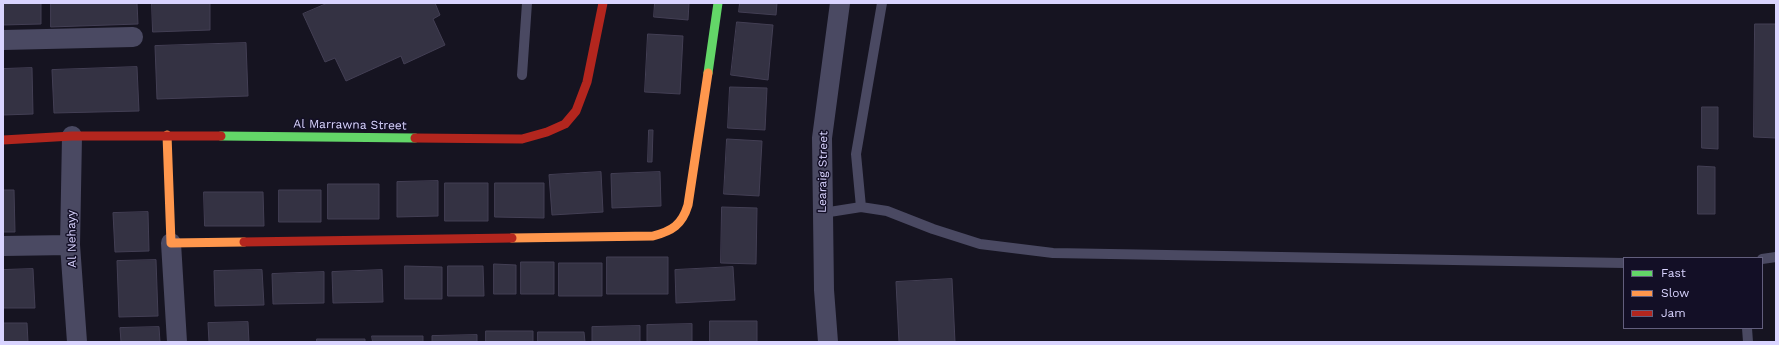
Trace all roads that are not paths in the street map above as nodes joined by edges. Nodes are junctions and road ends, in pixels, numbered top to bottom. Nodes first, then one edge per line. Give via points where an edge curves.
1 (527, 3) edge
2 (603, 3) edge
3 (718, 3) edge
4 (840, 3) edge
5 (882, 3) edge
6 (133, 37) dead end
7 (3, 40) edge
8 (522, 75) dead end
9 (167, 135) junction
10 (72, 136) junction
11 (3, 140) edge
12 (861, 207) junction
13 (823, 213) junction
14 (171, 243) junction
15 (70, 245) junction
16 (3, 246) edge
17 (1776, 257) edge
18 (1763, 260) edge
19 (1623, 263) edge
20 (1747, 329) edge
21 (77, 342) edge
22 (177, 342) edge
23 (828, 342) edge
24 (1748, 342) edge

1 - 8 lane
2 - 9 street, Al Marrawna Street via 584,94 571,119 544,133 522,139
3 - 14 street via 688,205 679,225 667,233 653,236
4 - 13 street, Learaig Street via 822,138
5 - 12 lane via 856,154
6 - 7 street
9 - 10 street, Al Marrawna Street
9 - 14 street
10 - 11 street, Al Marrawna Street
10 - 15 street, Al Nehayy
12 - 13 lane
12 - 19 lane via 887,211 980,244 1053,253
13 - 23 street, Learaig Street
14 - 22 street
15 - 16 street
15 - 21 street, Al Nehayy
17 - 18 lane
20 - 24 lane

